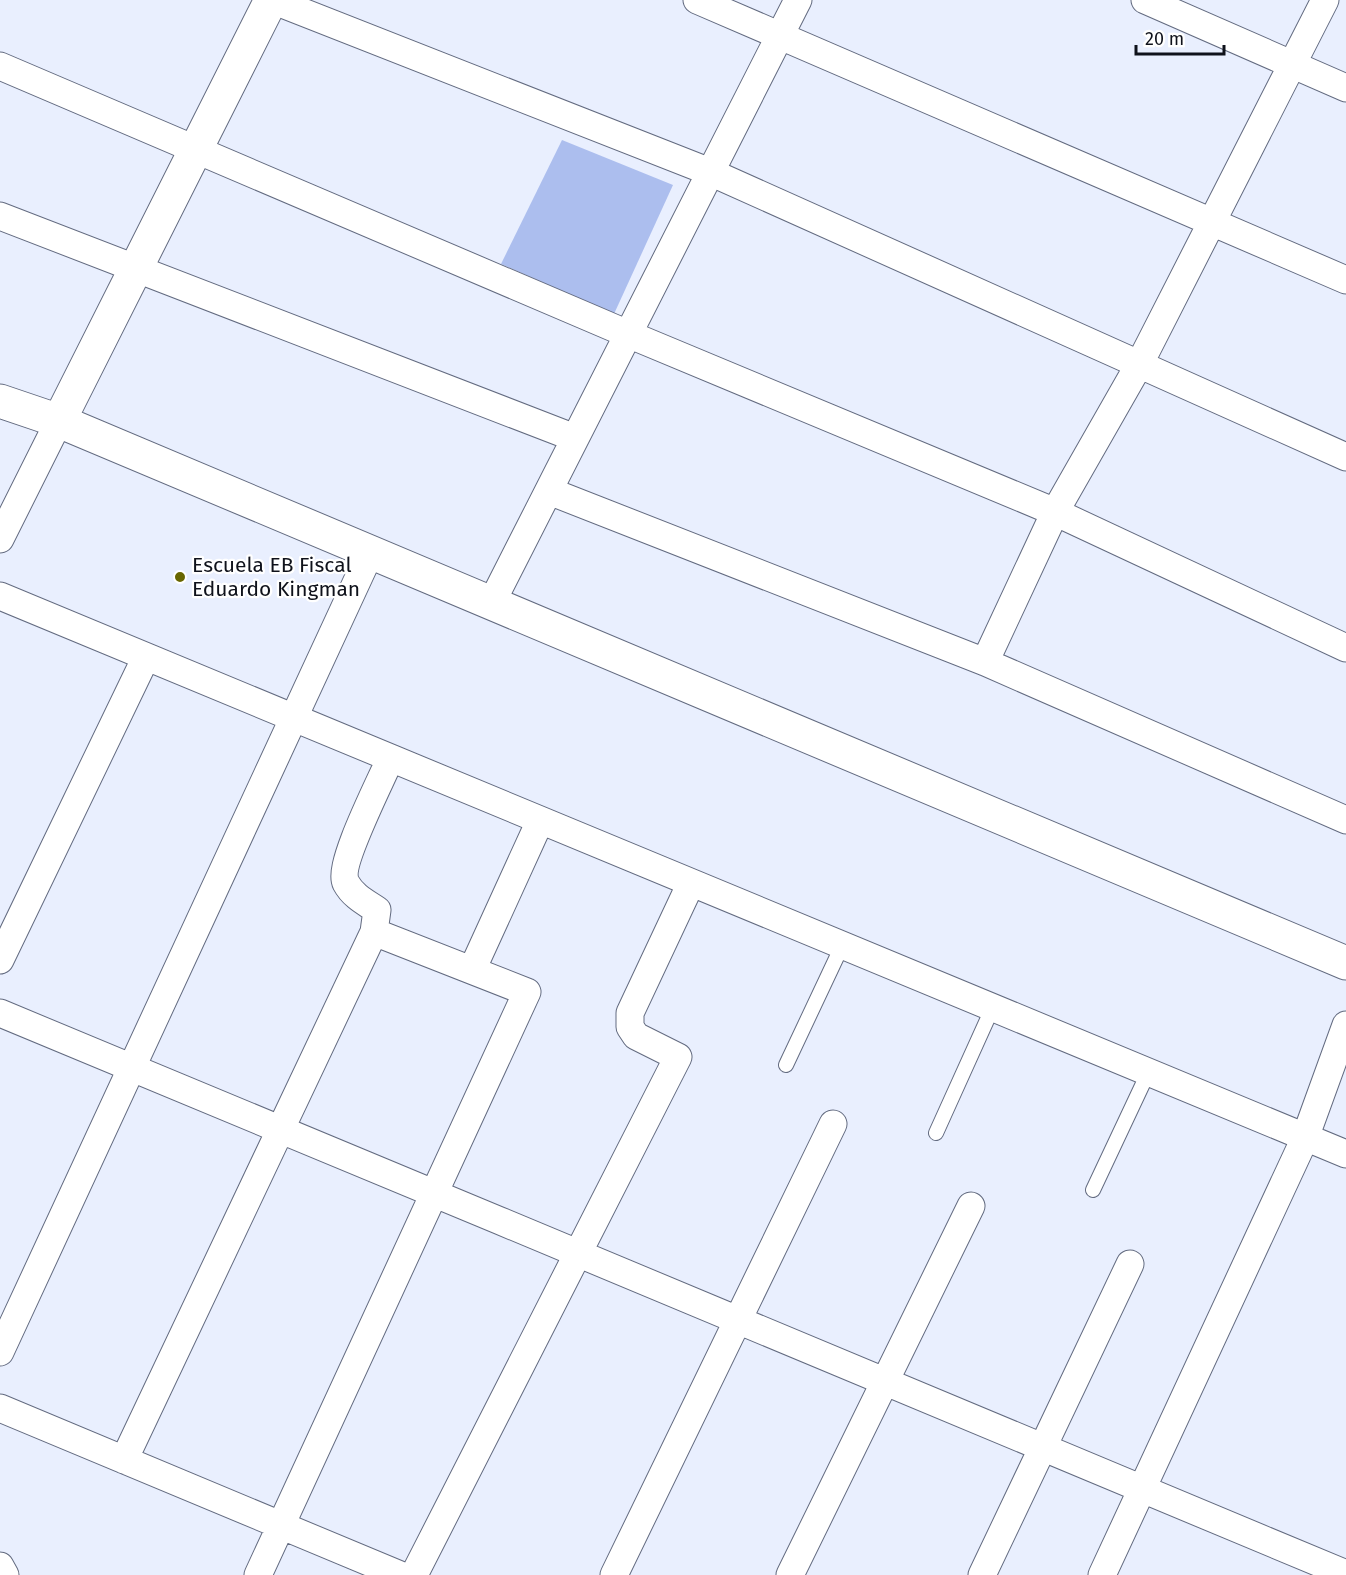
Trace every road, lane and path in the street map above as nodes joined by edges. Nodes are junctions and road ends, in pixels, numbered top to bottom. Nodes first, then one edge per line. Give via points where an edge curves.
1 (271, 0) edge
2 (697, 0) edge
3 (798, 0) edge
4 (1145, 0) edge
5 (1325, 0) edge
6 (780, 36) junction
7 (1292, 64) junction
8 (0, 66) edge
9 (1346, 88) edge
10 (195, 150) junction
11 (710, 172) junction
12 (0, 216) edge
13 (1212, 222) junction
14 (136, 268) junction
15 (1346, 280) edge
16 (628, 334) junction
17 (1140, 363) junction
18 (0, 401) edge
19 (59, 421) junction
20 (575, 438) junction
21 (1346, 457) edge
22 (549, 490) junction
23 (1055, 512) junction
24 (0, 538) edge
25 (370, 553) junction
26 (0, 596) edge
27 (491, 604) junction
28 (1346, 648) edge
29 (146, 657) junction
30 (985, 662) junction
31 (294, 719) junction
32 (390, 759) junction
33 (1346, 820) edge
34 (540, 821) junction
35 (691, 883) junction
36 (374, 932) junction
37 (842, 946) junction
38 (0, 960) edge
39 (1346, 963) edge
40 (472, 970) junction
41 (993, 1009) junction
42 (0, 1013) edge
43 (1346, 1025) edge
44 (786, 1065) dead end
45 (132, 1068) junction
46 (1148, 1073) junction
47 (833, 1124) dead end
48 (280, 1130) junction
49 (936, 1132) dead end
50 (1305, 1138) junction
51 (1346, 1154) edge
52 (1093, 1190) dead end
53 (434, 1194) junction
54 (971, 1206) dead end
55 (578, 1253) junction
56 (1130, 1264) dead end
57 (739, 1318) junction
58 (0, 1352) edge
59 (885, 1381) junction
60 (0, 1408) edge
61 (1042, 1449) junction
62 (123, 1460) junction
63 (1142, 1489) junction
64 (280, 1526) junction
65 (0, 1566) edge
66 (1346, 1574) edge
67 (5, 1575) edge
68 (258, 1575) edge
69 (400, 1575) edge
70 (414, 1575) edge
71 (614, 1575) edge
72 (790, 1575) edge
73 (982, 1575) edge
74 (1102, 1575) edge

1 - 10 street
1 - 11 street
2 - 6 street
3 - 6 street
4 - 7 street
5 - 7 street
6 - 11 street
6 - 13 street
7 - 9 street
7 - 13 street
8 - 10 street
10 - 14 street
10 - 16 street
11 - 16 street
11 - 17 street
12 - 14 street
13 - 15 street
13 - 17 street
14 - 19 street
14 - 20 street
16 - 20 street
16 - 23 street
17 - 21 street
17 - 23 street
18 - 19 street
19 - 24 street
19 - 25 street
20 - 22 street
22 - 27 street
22 - 30 street
23 - 28 street
23 - 30 street
25 - 27 street
25 - 31 street
26 - 29 street
27 - 39 street
29 - 31 street
29 - 38 street
30 - 33 street
31 - 32 street
31 - 45 street
32 - 34 street
32 - 36 street via 345,861 345,881 355,896 377,910
34 - 35 street
34 - 40 street
35 - 37 street
35 - 55 street via 630,1013 630,1027 636,1036 678,1058
36 - 40 street
36 - 48 street
37 - 41 street
37 - 44 lane
40 - 53 street via 526,992
41 - 46 street
41 - 49 lane
42 - 45 street
43 - 50 street
45 - 48 street
45 - 58 street
46 - 50 street
46 - 52 lane
47 - 57 street
48 - 53 street
48 - 62 street
50 - 51 street
50 - 63 street
53 - 55 street
53 - 64 street
54 - 59 street
55 - 57 street
55 - 70 street
56 - 61 street
57 - 59 street
57 - 71 street
59 - 61 street
59 - 72 street
60 - 62 street
61 - 63 street
61 - 73 street
62 - 64 street
63 - 66 street
63 - 74 street
64 - 68 street
64 - 69 street
65 - 67 street

